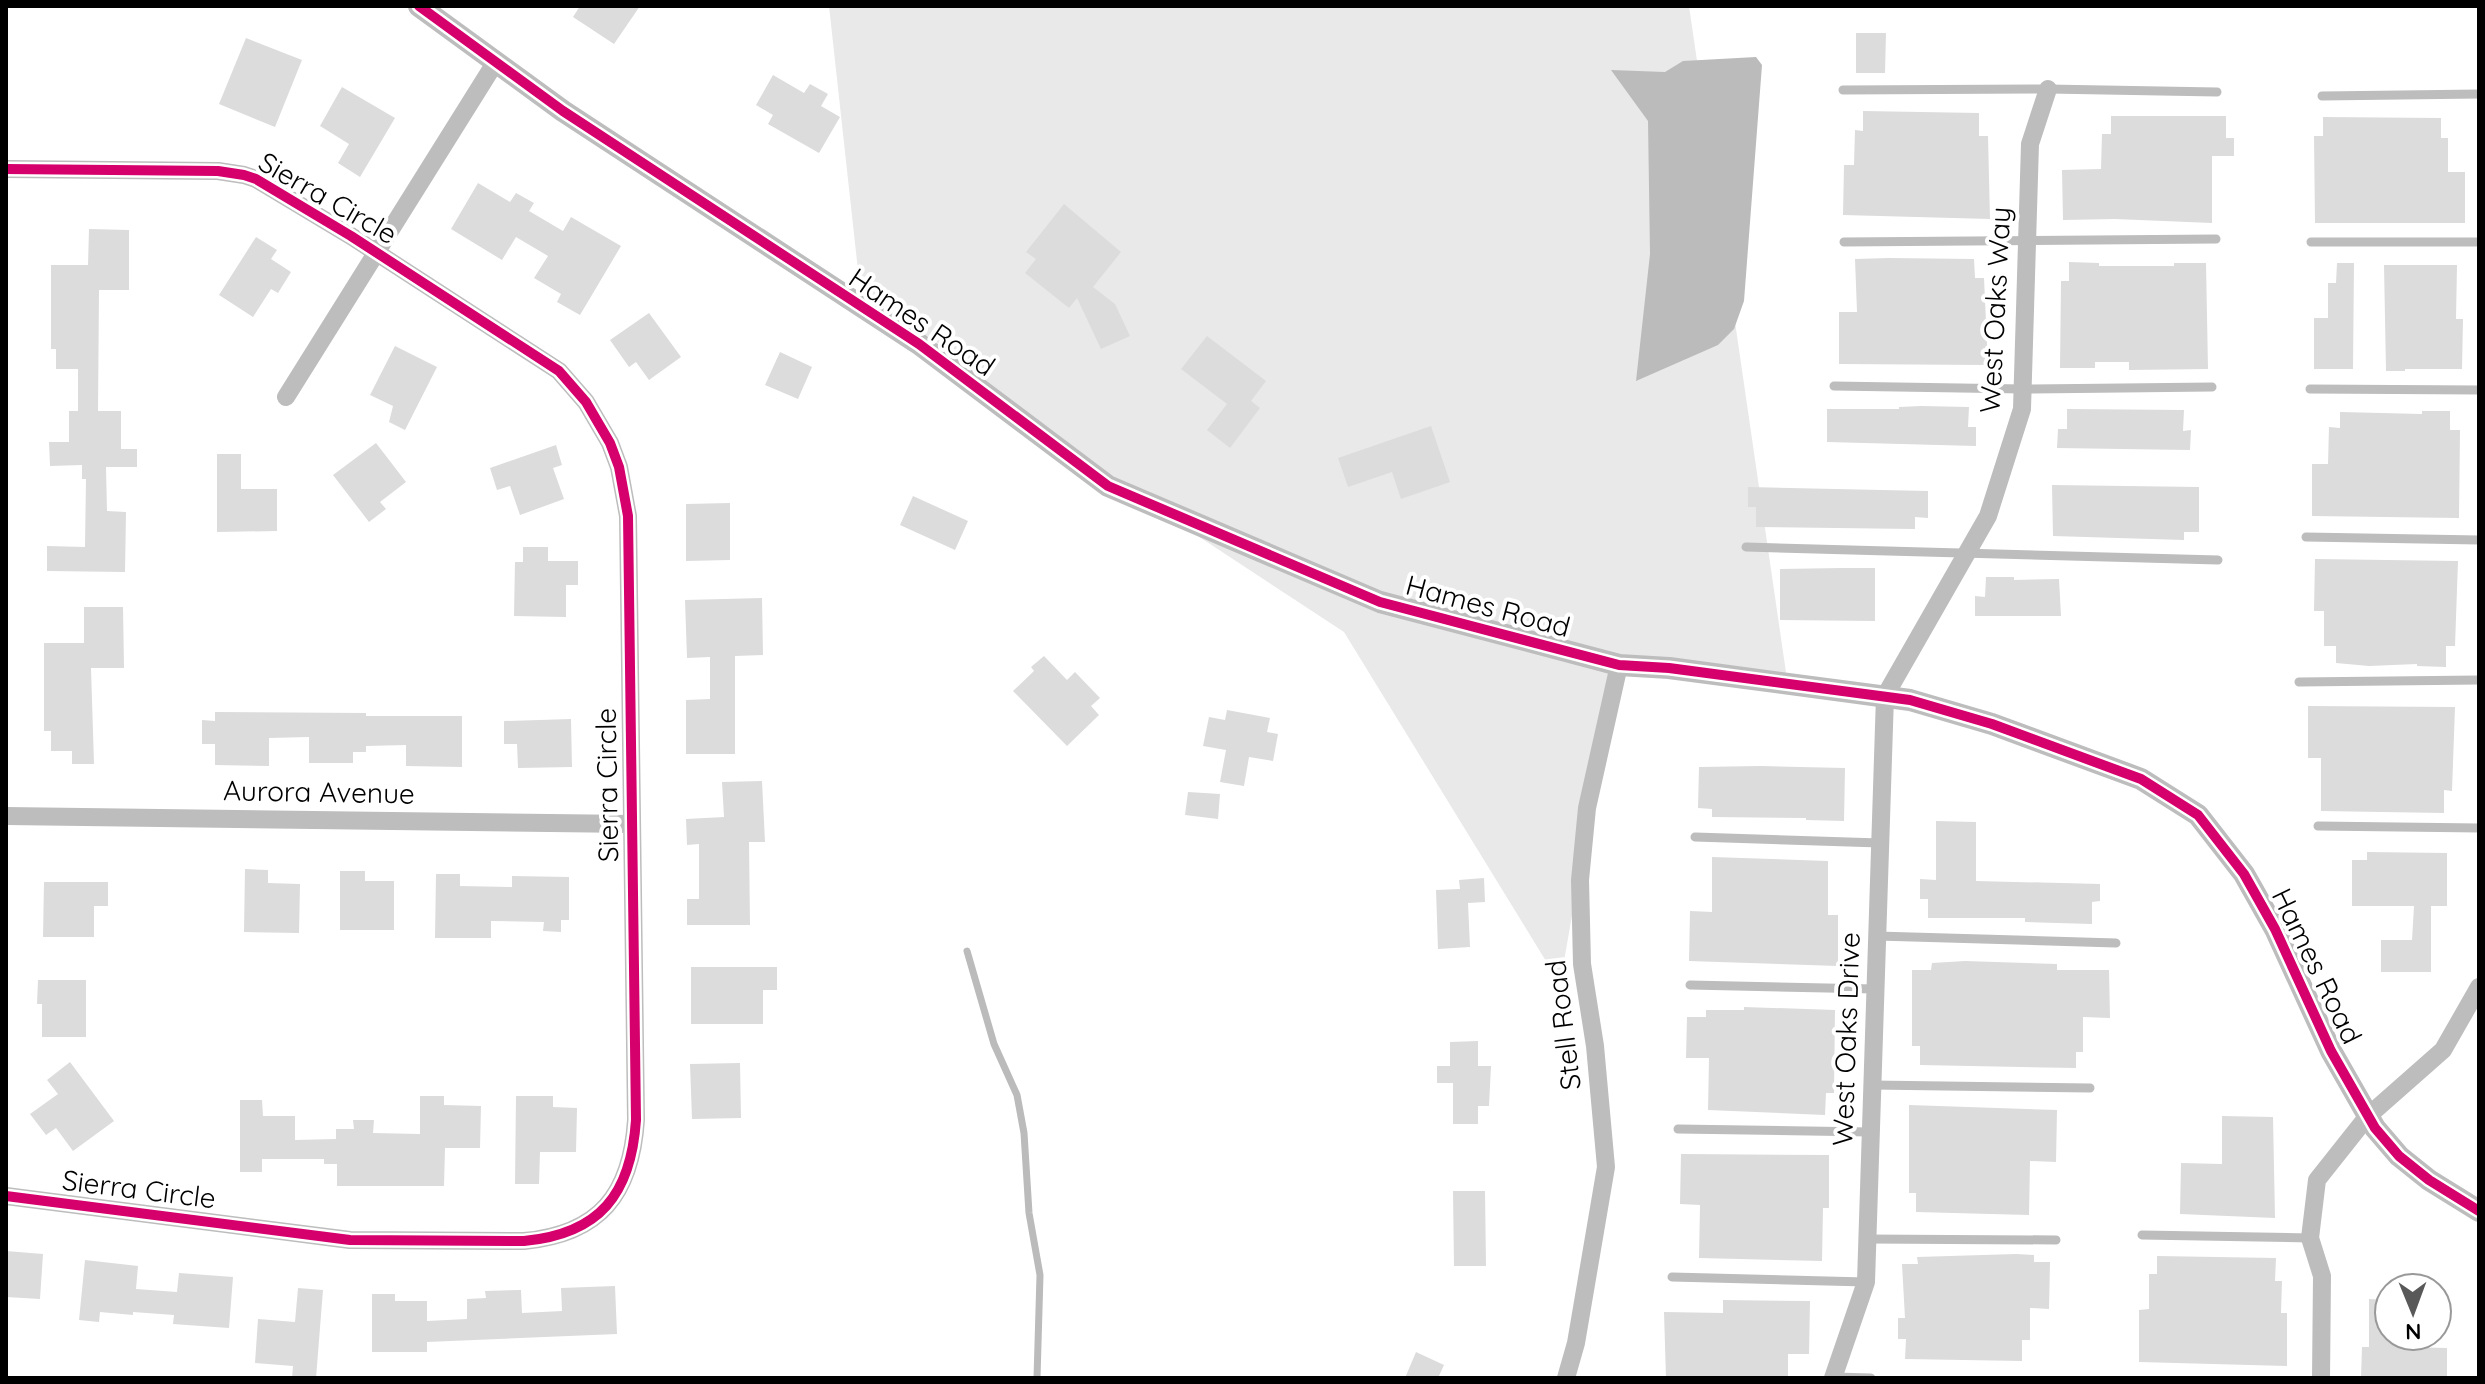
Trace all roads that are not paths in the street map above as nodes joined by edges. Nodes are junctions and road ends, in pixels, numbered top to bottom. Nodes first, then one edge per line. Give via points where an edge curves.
1 (419, 6) edge
2 (495, 63) junction
3 (2048, 89) junction
4 (1843, 90) dead end
5 (2217, 92) dead end
6 (2479, 94) edge
7 (2322, 96) dead end
8 (6, 169) edge
9 (2216, 239) dead end
10 (1844, 242) dead end
11 (2311, 242) dead end
12 (2479, 242) edge
13 (2027, 243) junction
14 (377, 253) junction
15 (1834, 386) dead end
16 (2212, 387) dead end
17 (2023, 389) junction
18 (2310, 389) dead end
19 (2479, 390) edge
20 (286, 397) dead end
21 (2306, 537) dead end
22 (2479, 540) edge
23 (1746, 547) dead end
24 (1966, 555) junction
25 (2218, 560) dead end
26 (1619, 665) junction
27 (2479, 680) edge
28 (2299, 682) dead end
29 (1885, 696) junction
30 (6, 816) edge
31 (632, 824) junction
32 (2318, 826) dead end
33 (2479, 828) edge
34 (1695, 837) dead end
35 (1880, 843) junction
36 (1877, 936) junction
37 (2116, 943) dead end
38 (1690, 985) dead end
39 (1875, 989) junction
40 (2476, 997) edge
41 (1872, 1085) junction
42 (2090, 1088) dead end
43 (2367, 1117) junction
44 (1678, 1129) dead end
45 (1870, 1132) junction
46 (6, 1196) edge
47 (2479, 1211) edge
48 (2142, 1235) dead end
49 (2310, 1238) junction
50 (1867, 1239) junction
51 (2056, 1240) dead end
52 (1672, 1277) dead end
53 (1866, 1282) junction
54 (1566, 1378) edge
55 (1834, 1378) edge
56 (1871, 1378) edge
57 (2321, 1378) edge

1 - 2 street, Hames Road
2 - 14 street
2 - 26 street, Hames Road via 919,344 1108,486 1380,602
3 - 4 lane
3 - 5 lane
3 - 13 street, West Oaks Way via 2030,144
6 - 7 lane
8 - 14 street, Sierra Circle via 244,175
9 - 13 lane
10 - 13 lane
11 - 12 lane
13 - 17 street, West Oaks Way
14 - 20 street
14 - 31 street, Sierra Circle via 559,371 586,402 610,443 628,516
15 - 17 lane
16 - 17 lane
17 - 24 street, West Oaks Way via 2022,409 1988,516
18 - 19 lane
21 - 22 lane
23 - 24 lane
24 - 25 lane
24 - 29 street, West Oaks Way
26 - 29 street, Hames Road
26 - 54 street, Stell Road via 1587,808 1580,880 1582,964 1606,1167
27 - 28 lane
29 - 35 street, West Oaks Drive
29 - 43 street, Hames Road via 1977,718 2062,748 2141,779 2198,815 2244,874 2275,929
30 - 31 street, Aurora Avenue
31 - 46 street, Sierra Circle via 634,1144 622,1187 590,1221 549,1239 371,1241
32 - 33 lane
34 - 35 lane
35 - 36 street, West Oaks Drive
36 - 37 lane
36 - 39 street, West Oaks Drive
38 - 39 lane
39 - 41 street, West Oaks Drive
40 - 43 street via 2443,1050
41 - 42 lane
41 - 45 street, West Oaks Drive
43 - 47 street, Hames Road via 2399,1156
43 - 49 street via 2317,1180
44 - 45 lane
45 - 50 street, West Oaks Drive
48 - 49 lane
49 - 57 street via 2322,1276
50 - 51 lane
50 - 53 street, West Oaks Drive
52 - 53 lane
53 - 55 street, West Oaks Drive
55 - 56 lane

